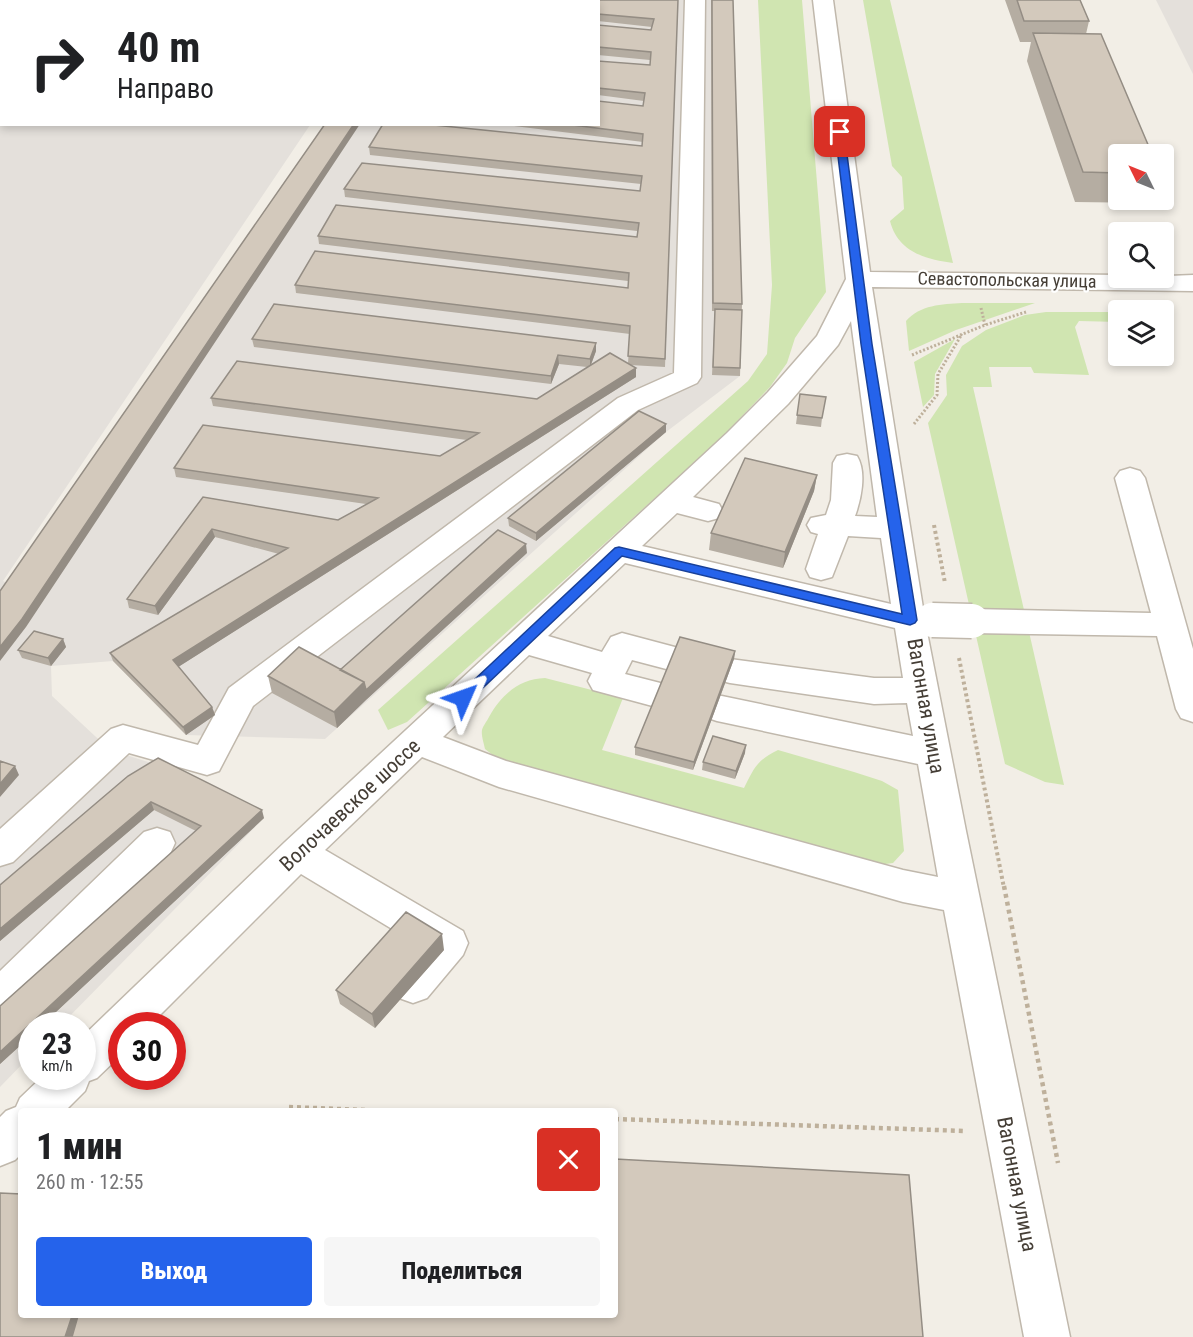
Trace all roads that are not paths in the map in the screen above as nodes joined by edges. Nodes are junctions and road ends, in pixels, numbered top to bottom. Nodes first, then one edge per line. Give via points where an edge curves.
1 (695, 0) edge
2 (823, 0) edge
3 (858, 279) junction
4 (1193, 283) edge
5 (847, 463) dead end
6 (1130, 478) dead end
7 (672, 502) junction
8 (708, 512) dead end
9 (829, 526) junction
10 (894, 528) junction
11 (619, 551) junction
12 (821, 569) dead end
13 (921, 620) junction
14 (1169, 625) junction
15 (523, 641) junction
16 (674, 659) edge
17 (612, 667) junction
18 (730, 671) edge
19 (923, 690) junction
20 (660, 695) edge
21 (717, 708) edge
22 (1193, 709) edge
23 (418, 741) junction
24 (934, 750) junction
25 (157, 843) dead end
26 (0, 850) edge
27 (298, 853) junction
28 (961, 898) junction
29 (413, 986) edge
30 (0, 997) edge
31 (136, 1012) edge
32 (108, 1040) edge
33 (96, 1051) edge
34 (57, 1090) edge
35 (39, 1108) edge
36 (18, 1128) edge
37 (0, 1146) edge
38 (1047, 1337) edge

1 - 26 street via 687,376 628,404 241,697 207,761 123,738
2 - 3 street, Вагонная улица
3 - 4 street, Севастопольская улица
3 - 7 street, Волочаевское шоссе via 829,339 778,398
3 - 10 street, Вагонная улица
5 - 9 street via 846,500
6 - 14 street
7 - 8 street
7 - 11 street, Волочаевское шоссе
9 - 10 street
9 - 12 street
10 - 13 street, Вагонная улица
11 - 13 street
11 - 15 street, Волочаевское шоссе
13 - 14 street, bridge via 965,634
13 - 19 street, Вагонная улица
14 - 22 street
15 - 17 street
15 - 23 street, Волочаевское шоссе
16 - 17 street via 622,645
17 - 20 street via 605,681
18 - 19 street via 874,691
19 - 24 street, Вагонная улица
21 - 24 street via 909,750
23 - 27 street, Волочаевское шоссе
23 - 28 street via 499,773 903,886
24 - 28 street, Вагонная улица
25 - 30 street
27 - 29 street via 449,943
27 - 31 street, Волочаевское шоссе
28 - 38 street, Вагонная улица
32 - 33 street, Волочаевское шоссе
34 - 35 street
36 - 37 street

